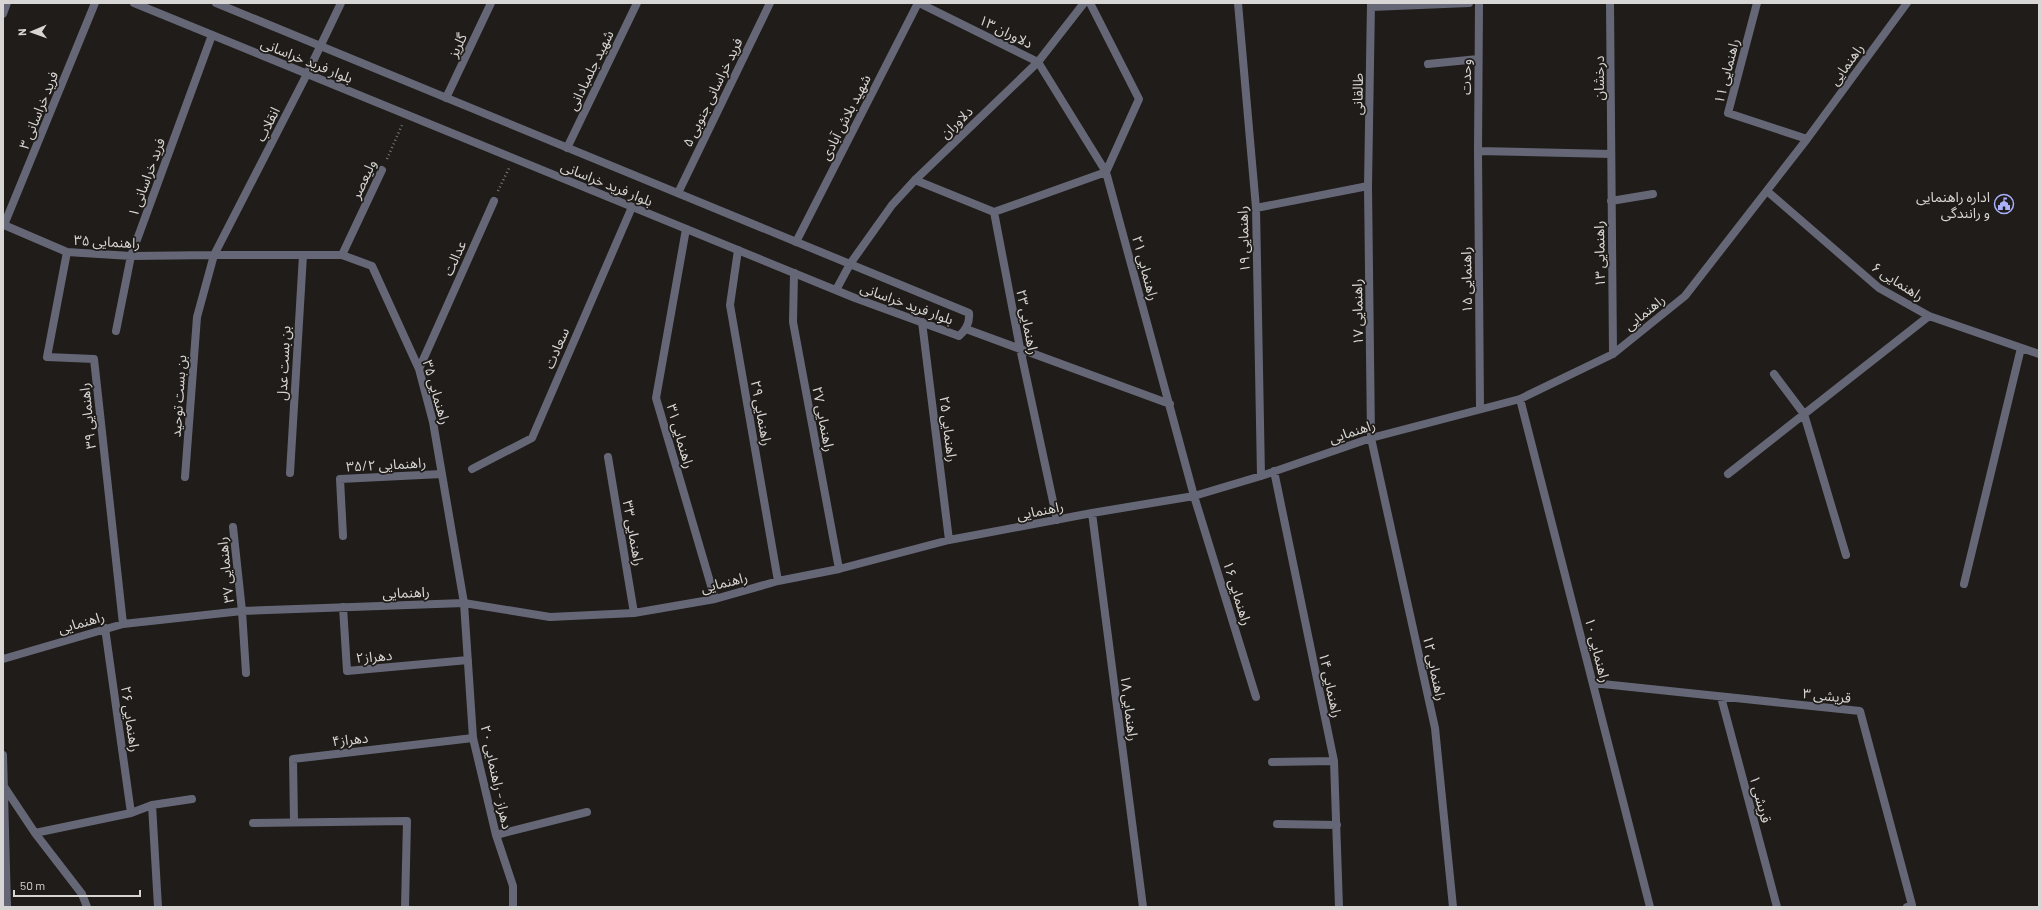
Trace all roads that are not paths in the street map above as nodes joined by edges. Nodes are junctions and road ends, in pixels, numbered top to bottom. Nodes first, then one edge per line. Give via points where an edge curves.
1 (7, 3) edge
2 (95, 3) edge
3 (134, 3) edge
4 (216, 3) edge
5 (341, 3) edge
6 (491, 3) edge
7 (637, 3) edge
8 (770, 3) edge
9 (918, 3) edge
10 (1084, 3) edge
11 (1090, 3) edge
12 (1238, 3) edge
13 (1469, 3) edge
14 (1479, 3) edge
15 (1610, 3) edge
16 (1757, 3) edge
17 (1907, 3) edge
18 (1371, 5) edge
19 (3, 14) edge
20 (212, 35) junction
21 (320, 46) junction
22 (1478, 59) junction
23 (1038, 62) junction
24 (1428, 64) dead end
25 (307, 74) junction
26 (446, 98) junction
27 (1807, 139) junction
28 (567, 148) junction
29 (1478, 151) junction
30 (1611, 154) junction
31 (382, 170) road end
32 (1106, 172) junction
33 (915, 180) junction
34 (1368, 186) junction
35 (1767, 191) junction
36 (678, 193) junction
37 (1653, 194) dead end
38 (494, 201) road end
39 (1611, 201) junction
40 (632, 207) junction
41 (1256, 208) junction
42 (994, 212) junction
43 (4, 225) edge
44 (686, 229) junction
45 (796, 242) junction
46 (738, 250) junction
47 (67, 252) junction
48 (214, 255) junction
49 (303, 255) junction
50 (342, 255) junction
51 (131, 256) junction
52 (850, 264) junction
53 (794, 273) junction
54 (836, 290) junction
55 (1929, 316) junction
56 (197, 317) joint
57 (922, 322) junction
58 (966, 329) junction
59 (116, 331) dead end
60 (1020, 348) junction
61 (2021, 348) junction
62 (1613, 354) junction
63 (2039, 354) edge
64 (419, 369) junction
65 (1774, 374) dead end
66 (1520, 399) junction
67 (1170, 404) junction
68 (1480, 409) junction
69 (1804, 414) junction
70 (1371, 438) junction
71 (608, 457) dead end
72 (472, 469) dead end
73 (1274, 471) junction
74 (290, 473) dead end
75 (442, 474) junction
76 (1728, 474) dead end
77 (1262, 476) junction
78 (185, 477) dead end
79 (1194, 496) junction
80 (1092, 513) junction
81 (1058, 520) junction
82 (233, 527) dead end
83 (343, 536) dead end
84 (950, 540) junction
85 (1846, 555) dead end
86 (839, 569) junction
87 (778, 581) junction
88 (1964, 584) dead end
89 (715, 599) junction
90 (464, 603) junction
91 (344, 606) junction
92 (242, 610) junction
93 (634, 613) junction
94 (123, 624) junction
95 (105, 628) junction
96 (3, 659) edge
97 (468, 660) junction
98 (246, 673) dead end
99 (1593, 683) junction
100 (1256, 697) dead end
101 (1721, 697) junction
102 (473, 738) junction
103 (3, 755) edge
104 (1334, 761) junction
105 (1272, 762) dead end
106 (4, 787) edge
107 (192, 798) dead end
108 (152, 805) junction
109 (587, 812) dead end
110 (131, 813) junction
111 (294, 822) junction
112 (253, 823) dead end
113 (1277, 824) dead end
114 (1337, 825) junction
115 (35, 833) junction
116 (496, 835) junction
117 (1910, 906) edge
118 (7, 907) edge
119 (87, 907) edge
120 (158, 907) edge
121 (405, 907) edge
122 (513, 907) edge
123 (1143, 907) edge
124 (1339, 907) edge
125 (1453, 907) edge
126 (1650, 907) edge
127 (1777, 907) edge

1 - 19 street
2 - 43 street, فرید خراسانی ۳
3 - 20 street, بلوار فرید خراسانی
4 - 21 street, بلوار فرید خراسانی
5 - 21 street, انقلاب
6 - 26 street, گلریز
7 - 28 street, شهید جلمبادانی
8 - 36 street, فرید خراسانی جنوبی ۵
9 - 23 street, دلاوران ۱۳
9 - 45 street, شهید بلاش آبادی
10 - 23 street, دلاوران
11 - 32 street via 1139,99
12 - 41 street, راهنمایی ۱۹
13 - 18 street
14 - 22 street, وحدت
15 - 30 street, درخشان
16 - 27 street, راهنمایی ۱۱ via 1728,113
17 - 27 street, راهنمایی
18 - 34 street, طالقانی
20 - 25 street, بلوار فرید خراسانی
20 - 51 street, فرید خراسانی ۱
21 - 25 street, انقلاب
21 - 26 street, بلوار فرید خراسانی
22 - 24 street
22 - 29 street, وحدت
23 - 32 street, راهنمایی ۲۱
23 - 33 street, دلاوران
25 - 40 street, بلوار فرید خراسانی
25 - 48 street, انقلاب
26 - 28 street, بلوار فرید خراسانی
27 - 35 street, راهنمایی
28 - 36 street, بلوار فرید خراسانی
29 - 30 street
29 - 68 street, راهنمایی ۱۵
30 - 39 street, راهنمایی ۱۳
31 - 50 street, ولیعصر
32 - 42 street
32 - 67 street, راهنمایی ۲۱
33 - 42 street
33 - 52 street, دلاوران via 892,205
34 - 41 street
34 - 70 street, راهنمایی ۱۷
35 - 55 street, راهنمایی ۶ via 1879,288
35 - 62 street, راهنمایی via 1685,296
36 - 45 street, بلوار فرید خراسانی
37 - 39 street
38 - 64 street, عدالت
39 - 62 street, راهنمایی ۱۳
40 - 44 street, بلوار فرید خراسانی
40 - 72 street, سعادت via 532,438
41 - 77 street, راهنمایی ۱۹
42 - 60 street, راهنمایی ۲۳
43 - 47 street, راهنمایی ۳۵
44 - 46 street, بلوار فرید خراسانی
44 - 89 street, راهنمایی ۳۱ via 656,398
45 - 52 street, بلوار فرید خراسانی
46 - 53 street, بلوار فرید خراسانی
46 - 87 street, راهنمایی ۲۹ via 730,305
47 - 51 street, راهنمایی ۳۵
47 - 94 street, راهنمایی ۳۹ via 47,357 94,359
48 - 49 street, راهنمایی ۳۵
48 - 51 street, راهنمایی ۳۵
48 - 56 street, انقلاب
49 - 50 street, راهنمایی ۳۵
49 - 74 street, بن بست عدل
50 - 64 street, راهنمایی ۳۵ via 372,266
51 - 59 street, فرید خراسانی ۱
52 - 54 street, دلاوران
52 - 58 street, بلوار فرید خراسانی via 969,313 970,319
53 - 54 street, بلوار فرید خراسانی
53 - 86 street, راهنمایی ۲۷ via 793,322
54 - 57 street, بلوار فرید خراسانی
55 - 61 street, راهنمایی ۶
55 - 69 street
56 - 78 street, بن بست توحید
57 - 58 street, بلوار فرید خراسانی via 959,336
57 - 84 street, راهنمایی ۲۵
58 - 60 street
60 - 67 street
60 - 81 street, راهنمایی ۲۳
61 - 63 street, راهنمایی ۶
61 - 88 street
62 - 66 street, راهنمایی
64 - 75 street, راهنمایی ۳۵ via 433,422
65 - 69 street
66 - 68 street, راهنمایی
66 - 99 street, راهنمایی ۱۰
67 - 79 street, راهنمایی ۲۱
68 - 70 street, راهنمایی
69 - 76 street
69 - 85 street
70 - 73 street, راهنمایی
70 - 125 street, راهنمایی ۱۲ via 1435,728
71 - 93 street, راهنمایی ۳۳
73 - 77 street, راهنمایی
73 - 104 street, راهنمایی ۱۴
75 - 83 street, راهنمایی ۳۵/۲ via 340,480
75 - 90 street, راهنمایی ۳۵
77 - 79 street, راهنمایی
79 - 80 street, راهنمایی
79 - 100 street, راهنمایی ۱۶
80 - 81 street, راهنمایی
80 - 123 street, راهنمایی ۱۸
81 - 84 street, راهنمایی
82 - 92 street, راهنمایی ۳۷
84 - 86 street, راهنمایی
86 - 87 street, راهنمایی
87 - 89 street, راهنمایی
89 - 93 street, راهنمایی
90 - 91 street, راهنمایی
90 - 93 street, راهنمایی via 550,617
90 - 97 street, دهراز - راهنمایی ۲۰
91 - 92 street, راهنمایی
91 - 97 street, دهراز۲ via 347,671
92 - 94 street, راهنمایی
92 - 98 street, راهنمایی ۳۷
94 - 95 street, راهنمایی
95 - 96 street, راهنمایی
95 - 110 street, راهنمایی ۲۶
97 - 102 street, دهراز - راهنمایی ۲۰
99 - 101 street, قریشی ۳
99 - 126 street, راهنمایی ۱۰
101 - 117 street, قریشی ۳ via 1860,711
101 - 127 street, قریشی ۱
102 - 111 street, دهراز۴ via 293,759
102 - 116 street, دهراز - راهنمایی ۲۰
103 - 106 street
104 - 105 street
104 - 114 street, راهنمایی ۱۴
106 - 115 street
106 - 118 street
107 - 108 street
108 - 110 street
108 - 120 street
109 - 116 street
110 - 115 street
111 - 112 street
111 - 121 street via 407,821
113 - 114 street
114 - 124 street, راهنمایی ۱۴
115 - 119 street via 82,894
116 - 122 street, دهراز - راهنمایی ۲۰ via 513,886

